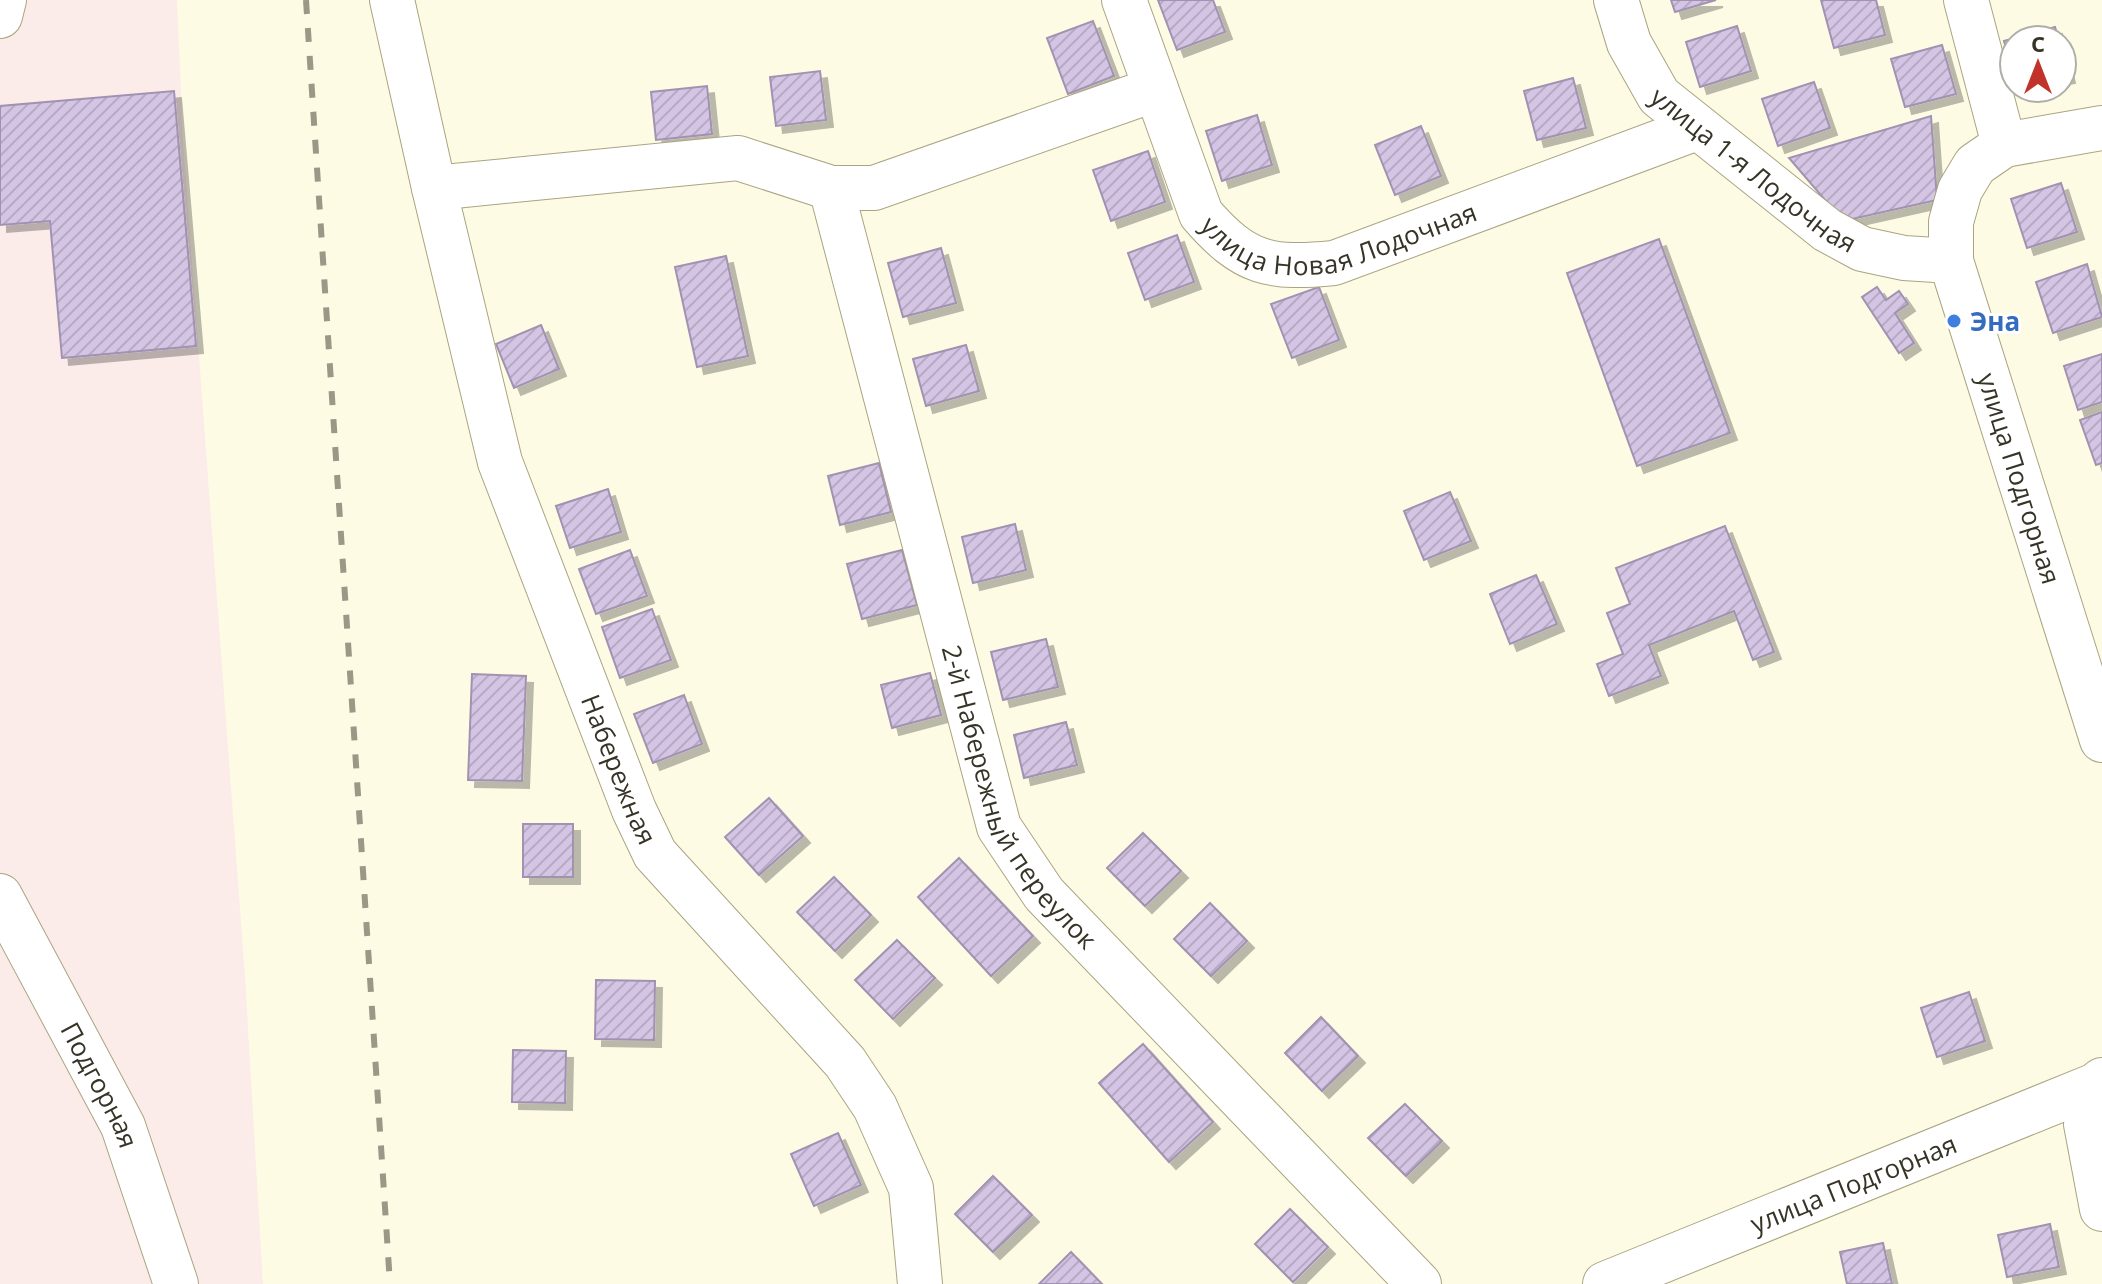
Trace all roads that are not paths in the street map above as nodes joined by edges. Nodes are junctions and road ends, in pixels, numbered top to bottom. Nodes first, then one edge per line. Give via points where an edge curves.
1 (4, 0) edge
2 (392, 0) edge
3 (1124, 0) edge
4 (1616, 0) edge
5 (1966, 0) edge
6 (0, 16) edge
7 (1156, 89) junction
8 (1697, 128) junction
9 (2102, 128) edge
10 (2004, 145) junction
11 (434, 188) junction
12 (831, 188) junction
13 (1951, 261) junction
14 (2102, 740) edge
15 (0, 896) edge
16 (2102, 1080) edge
17 (2102, 1098) edge
18 (2102, 1209) edge
19 (1608, 1283) edge
20 (176, 1284) edge
21 (920, 1284) edge
22 (1419, 1284) edge

1 - 6 street
2 - 11 street, Набережная
3 - 7 street, улица Новая Лодочная
4 - 8 street, улица 1-я Лодочная via 1629,43 1659,96
5 - 10 street
7 - 8 street, улица Новая Лодочная via 1201,214 1225,241 1256,259 1290,267 1334,263
7 - 12 street via 874,188
8 - 13 street, улица 1-я Лодочная via 1827,230 1862,249
9 - 10 street
10 - 13 street, улица Подгорная via 1975,165 1960,190 1951,222
11 - 12 street via 738,158
11 - 21 street, Набережная via 500,462 634,810 655,854 845,1062 875,1107 911,1188
12 - 22 street, 2-й Набережный переулок via 999,827 1044,894
13 - 14 street, улица Подгорная
15 - 20 street, Подгорная via 123,1126
16 - 19 street, улица Подгорная
17 - 18 street via 2086,1124

